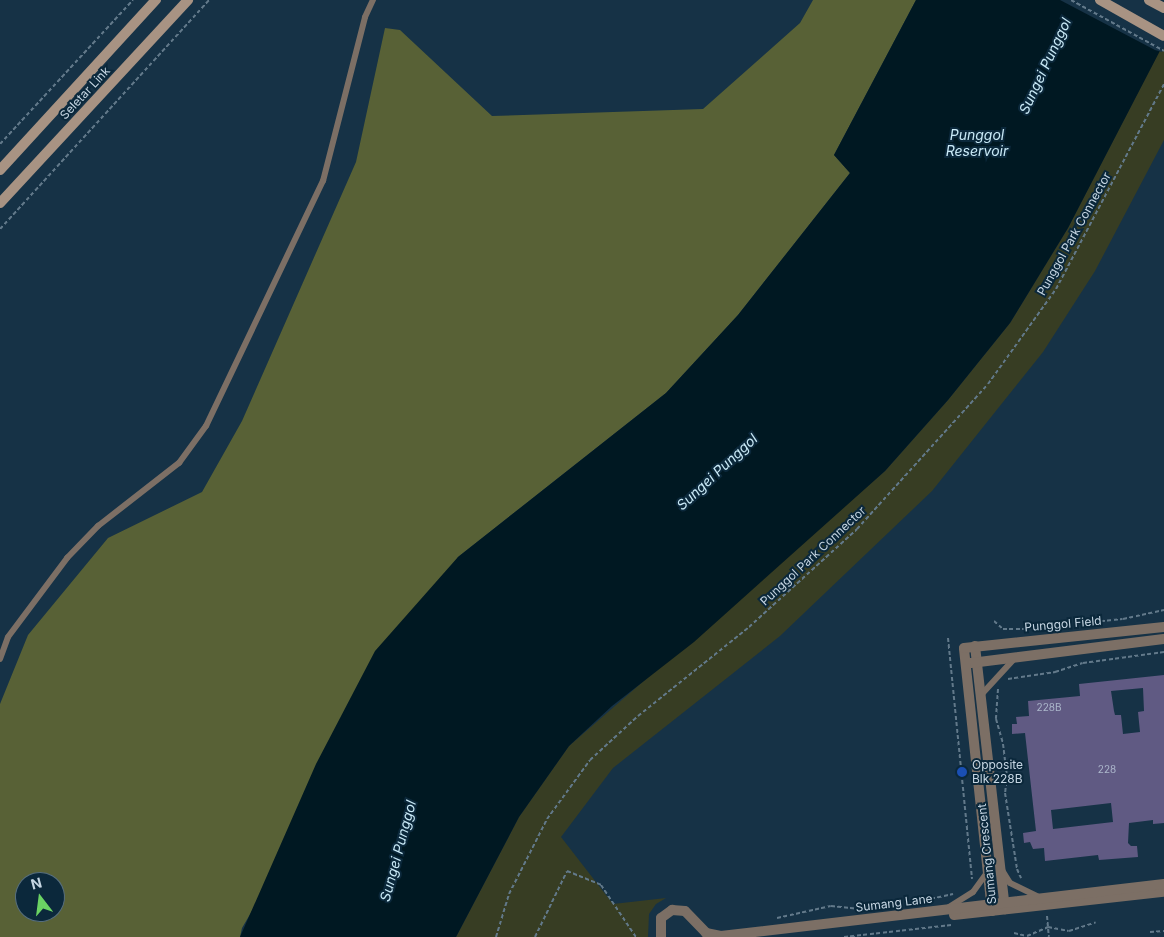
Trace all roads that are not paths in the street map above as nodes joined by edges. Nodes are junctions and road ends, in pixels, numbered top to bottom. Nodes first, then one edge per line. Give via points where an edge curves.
1 (156, 0) edge
2 (188, 0) edge
3 (373, 0) edge
4 (1100, 0) edge
5 (1149, 0) edge
6 (1164, 8) edge
7 (1164, 36) edge
8 (0, 170) edge
9 (0, 203) edge
10 (1164, 627) edge
11 (1164, 639) edge
12 (975, 646) junction
13 (964, 648) joint
14 (1015, 658) junction
15 (0, 659) edge
16 (977, 662) junction
17 (965, 663) junction
18 (981, 695) junction
19 (1002, 869) junction
20 (987, 872) junction
21 (1164, 884) edge
22 (1164, 892) edge
23 (1041, 898) junction
24 (1004, 906) junction
25 (991, 907) junction
26 (946, 909) junction
27 (661, 937) edge
28 (760, 937) edge

1 - 8 main road, Seletar Link
2 - 9 main road, Seletar Link
3 - 15 lane via 365,17 323,181 206,426 179,463 98,526 67,558 8,637
4 - 7 main road
5 - 6 main road
10 - 12 street, Punggol Field
11 - 14 street
12 - 13 street, Punggol Field
12 - 16 street, Sumang Crescent
13 - 17 street, Sumang Crescent
14 - 16 street
14 - 18 lane
16 - 17 street
16 - 18 street, Sumang Crescent
17 - 20 street, Sumang Crescent
18 - 19 street, Sumang Crescent
19 - 23 lane via 1010,883
19 - 24 street, Sumang Crescent
20 - 25 street, Sumang Crescent
20 - 26 lane via 973,892
21 - 23 street, Sumang Lane
22 - 24 street, Sumang Lane
23 - 24 street, Sumang Lane
24 - 25 street, Sumang Lane
25 - 26 street, Sumang Lane
25 - 28 street, Sumang Lane
26 - 27 street, Sumang Lane via 721,936 706,934 685,911 672,910 661,918

